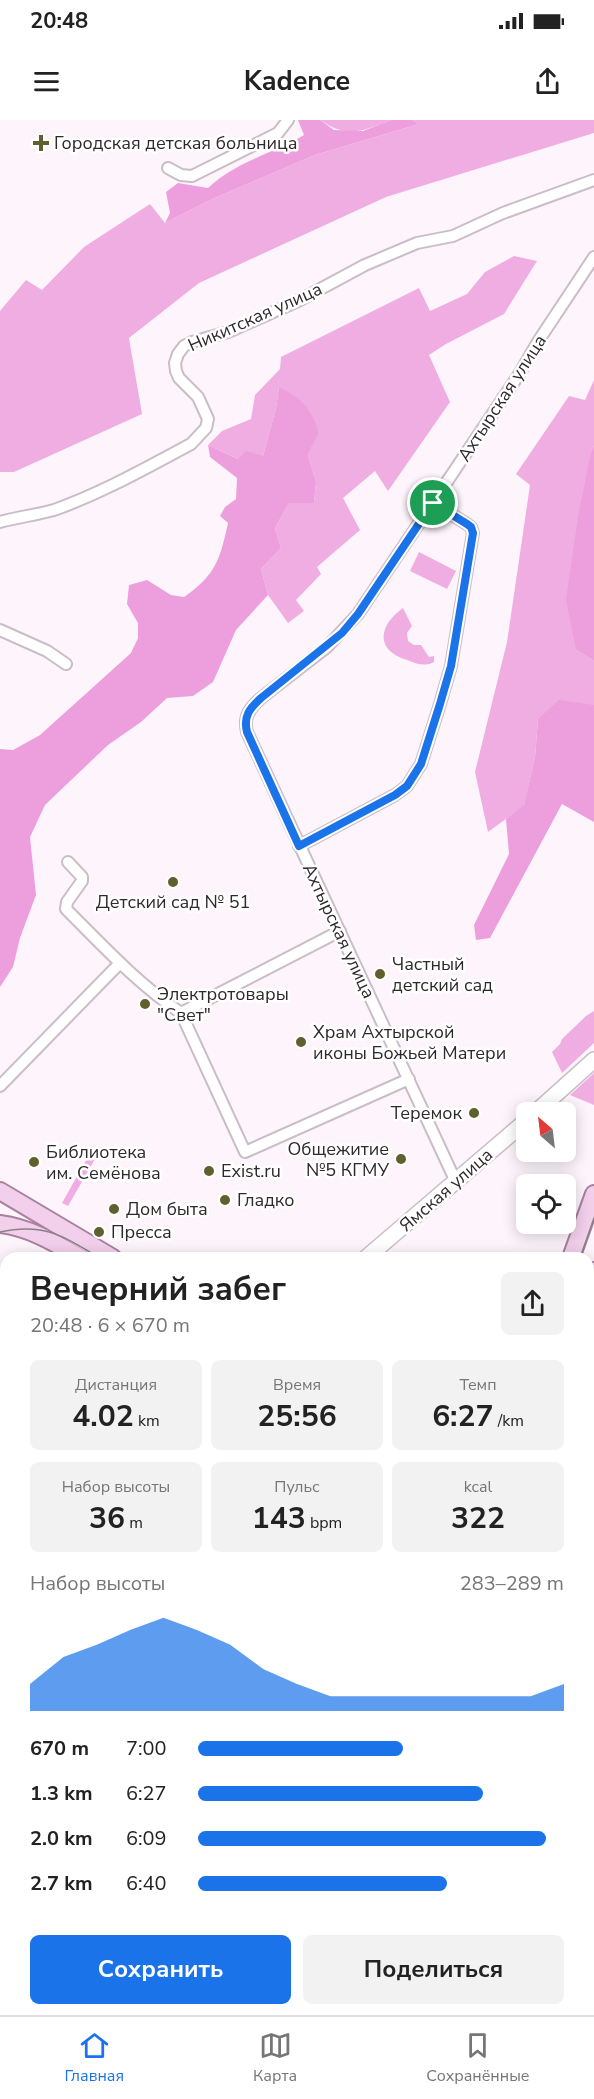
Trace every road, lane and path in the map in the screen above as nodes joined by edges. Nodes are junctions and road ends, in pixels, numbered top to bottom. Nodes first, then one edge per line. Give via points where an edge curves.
1 (288, 120) edge
2 (168, 168) dead end
3 (594, 180) edge
4 (594, 257) edge
5 (433, 503) junction
6 (0, 522) edge
7 (0, 630) edge
8 (66, 664) dead end
9 (299, 846) junction
10 (68, 862) dead end
11 (340, 931) junction
12 (120, 963) junction
13 (181, 1013) junction
14 (594, 1060) edge
15 (409, 1079) junction
16 (0, 1086) edge
17 (547, 1102) edge
18 (516, 1130) edge
19 (456, 1182) junction
20 (0, 1191) edge
21 (594, 1194) edge
22 (0, 1224) edge
23 (70, 1252) edge
24 (103, 1252) edge
25 (373, 1252) edge
26 (573, 1252) edge

1 - 2 street via 278,133 192,176
3 - 6 street, Никитская улица via 453,236 417,243 364,265 288,306 184,346 175,363 179,378 205,408 208,419 201,435 106,490 51,511
4 - 5 street, Ахтырская улица
5 - 9 street, Ахтырская улица via 342,633 261,698 246,716 247,732
5 - 9 street via 467,524 473,533 451,666 421,764 407,786 395,795
7 - 8 street
9 - 11 street, Ахтырская улица
10 - 12 street via 82,881 66,909
11 - 13 street
11 - 15 street, Ахтырская улица
12 - 13 street
12 - 16 street
13 - 15 street via 245,1152
14 - 17 main road
15 - 19 street, Ахтырская улица
18 - 19 main road, Ямская улица
19 - 25 main road, Ямская улица
20 - 24 main road
21 - 26 main road
22 - 23 main road via 25,1228

